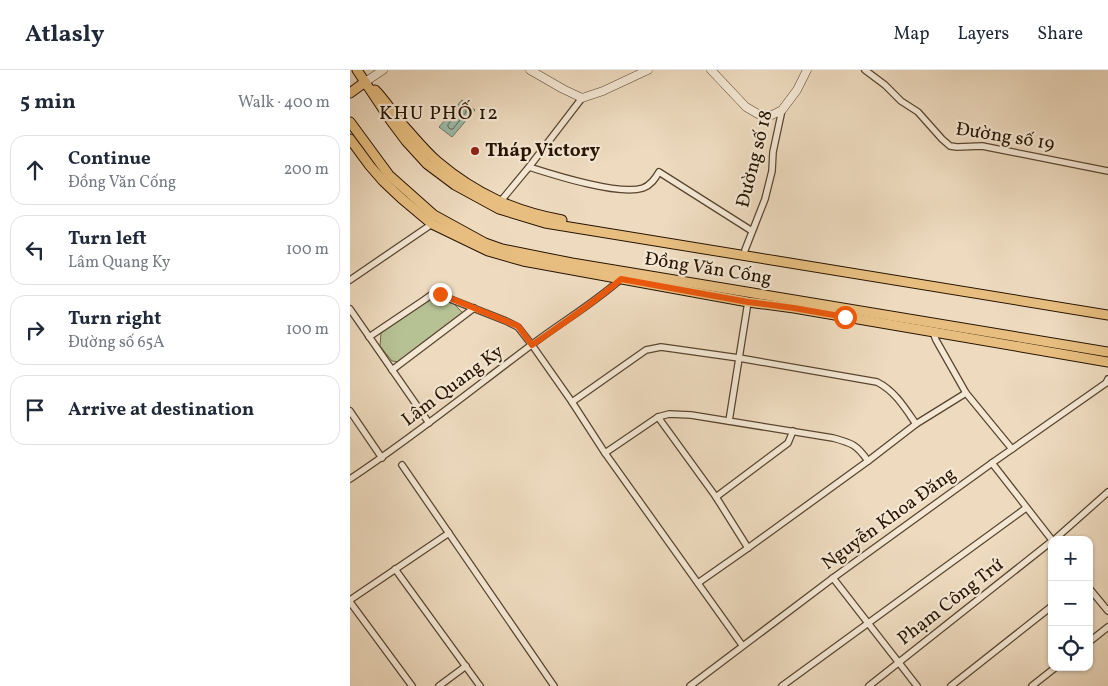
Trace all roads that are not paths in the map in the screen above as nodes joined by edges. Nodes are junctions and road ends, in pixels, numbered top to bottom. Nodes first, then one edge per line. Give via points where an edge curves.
1 (357, 70) edge
2 (383, 70) edge
3 (530, 70) edge
4 (648, 70) edge
5 (711, 70) edge
6 (807, 70) edge
7 (865, 70) edge
8 (365, 82) junction
9 (350, 93) edge
10 (582, 98) junction
11 (782, 110) junction
12 (350, 122) edge
13 (350, 139) edge
14 (529, 167) junction
15 (1108, 171) edge
16 (500, 202) junction
17 (432, 224) junction
18 (752, 232) junction
19 (745, 250) junction
20 (623, 275) junction
21 (350, 280) edge
22 (1005, 295) junction
23 (748, 302) junction
24 (474, 308) junction
25 (350, 309) edge
26 (1108, 310) edge
27 (1108, 315) edge
28 (932, 327) junction
29 (369, 337) junction
30 (532, 345) junction
31 (1108, 352) edge
32 (739, 358) junction
33 (1108, 362) edge
34 (392, 370) junction
35 (1108, 379) edge
36 (966, 393) junction
37 (572, 402) junction
38 (350, 411) edge
39 (658, 417) junction
40 (729, 421) junction
41 (429, 423) junction
42 (916, 424) junction
43 (793, 431) junction
44 (1012, 449) junction
45 (605, 452) junction
46 (382, 458) junction
47 (868, 461) junction
48 (992, 463) junction
49 (402, 465) dead end
50 (350, 480) edge
51 (1106, 493) edge
52 (716, 497) junction
53 (1108, 502) edge
54 (1026, 508) junction
55 (448, 533) junction
56 (1048, 536) edge
57 (1058, 536) edge
58 (1048, 544) edge
59 (748, 548) junction
60 (395, 569) junction
61 (832, 578) junction
62 (698, 583) junction
63 (1093, 593) edge
64 (350, 601) edge
65 (1048, 609) edge
66 (1108, 611) edge
67 (868, 623) junction
68 (1108, 627) edge
69 (1093, 639) edge
70 (742, 645) junction
71 (898, 662) junction
72 (466, 666) junction
73 (1051, 671) edge
74 (412, 686) edge
75 (439, 686) edge
76 (480, 686) edge
77 (554, 686) edge
78 (690, 686) edge
79 (782, 686) edge
80 (869, 686) edge
81 (916, 686) edge
82 (951, 686) edge
83 (1032, 686) edge

1 - 8 main road, Đồng Văn Cống
2 - 8 street
3 - 10 street
4 - 10 street
5 - 11 street via 746,107 758,114 772,115
6 - 11 street, Đường số 18
7 - 15 street, Đường số 19 via 918,112 950,146 982,146
8 - 9 main road
8 - 16 main road, Đồng Văn Cống via 378,92 402,125 437,161 468,185
8 - 22 main road, Đồng Văn Cống via 390,121 427,164 499,210 545,223
10 - 14 street
11 - 18 street, Đường số 18 via 772,171
12 - 20 main road, Đồng Văn Cống via 389,176 434,215 502,249
13 - 17 main road, Đồng Văn Cống via 383,181
14 - 16 street
14 - 18 street, Đường số 18 via 628,190 652,183 659,172
16 - 19 main road, Đồng Văn Cống via 560,220
17 - 20 main road, Đồng Văn Cống via 488,251 523,261
17 - 21 street
18 - 19 street, Đường số 18
19 - 22 main road, Đồng Văn Cống
20 - 23 main road, Đồng Văn Cống
20 - 28 main road, Đồng Văn Cống
20 - 30 street, Lâm Quang Ky via 594,301
22 - 26 main road, Đồng Văn Cống
22 - 27 main road, Đồng Văn Cống
23 - 28 main road, Đồng Văn Cống
23 - 32 street
24 - 29 street via 440,294 431,295
24 - 30 street via 518,326
24 - 34 street
25 - 29 street
28 - 31 main road, Đồng Văn Cống
28 - 33 main road, Đồng Văn Cống
28 - 36 street
29 - 34 street
30 - 37 street
30 - 41 street, Lâm Quang Ky
32 - 37 street via 661,347 646,350
32 - 40 street
32 - 42 street via 877,382 896,395
34 - 41 street
35 - 44 street, Nguyễn Khoa Đăng
36 - 42 street
36 - 44 street
37 - 45 street
38 - 46 street
39 - 40 street via 691,415
39 - 45 street
39 - 52 street
40 - 43 street
41 - 46 street, Lâm Quang Ky
42 - 47 street
43 - 47 street via 850,442
43 - 52 street via 788,443
44 - 48 street, Nguyễn Khoa Đăng
45 - 62 street
46 - 50 street, Lâm Quang Ky
47 - 59 street
48 - 54 street
48 - 61 street, Nguyễn Khoa Đăng
49 - 55 street
51 - 53 street
51 - 57 street, Phạm Công Trứ
52 - 59 street
54 - 56 street
54 - 67 street
55 - 60 street
55 - 77 street
58 - 71 street, Phạm Công Trứ
59 - 62 street
60 - 64 street
60 - 72 street
61 - 67 street
61 - 70 street, Nguyễn Khoa Đăng
62 - 70 street
63 - 66 street
64 - 74 street
65 - 82 street
67 - 71 street
67 - 79 street
68 - 69 street
70 - 78 street, Nguyễn Khoa Đăng
71 - 80 street, Phạm Công Trứ
71 - 81 street
72 - 75 street
72 - 76 street
73 - 83 street

